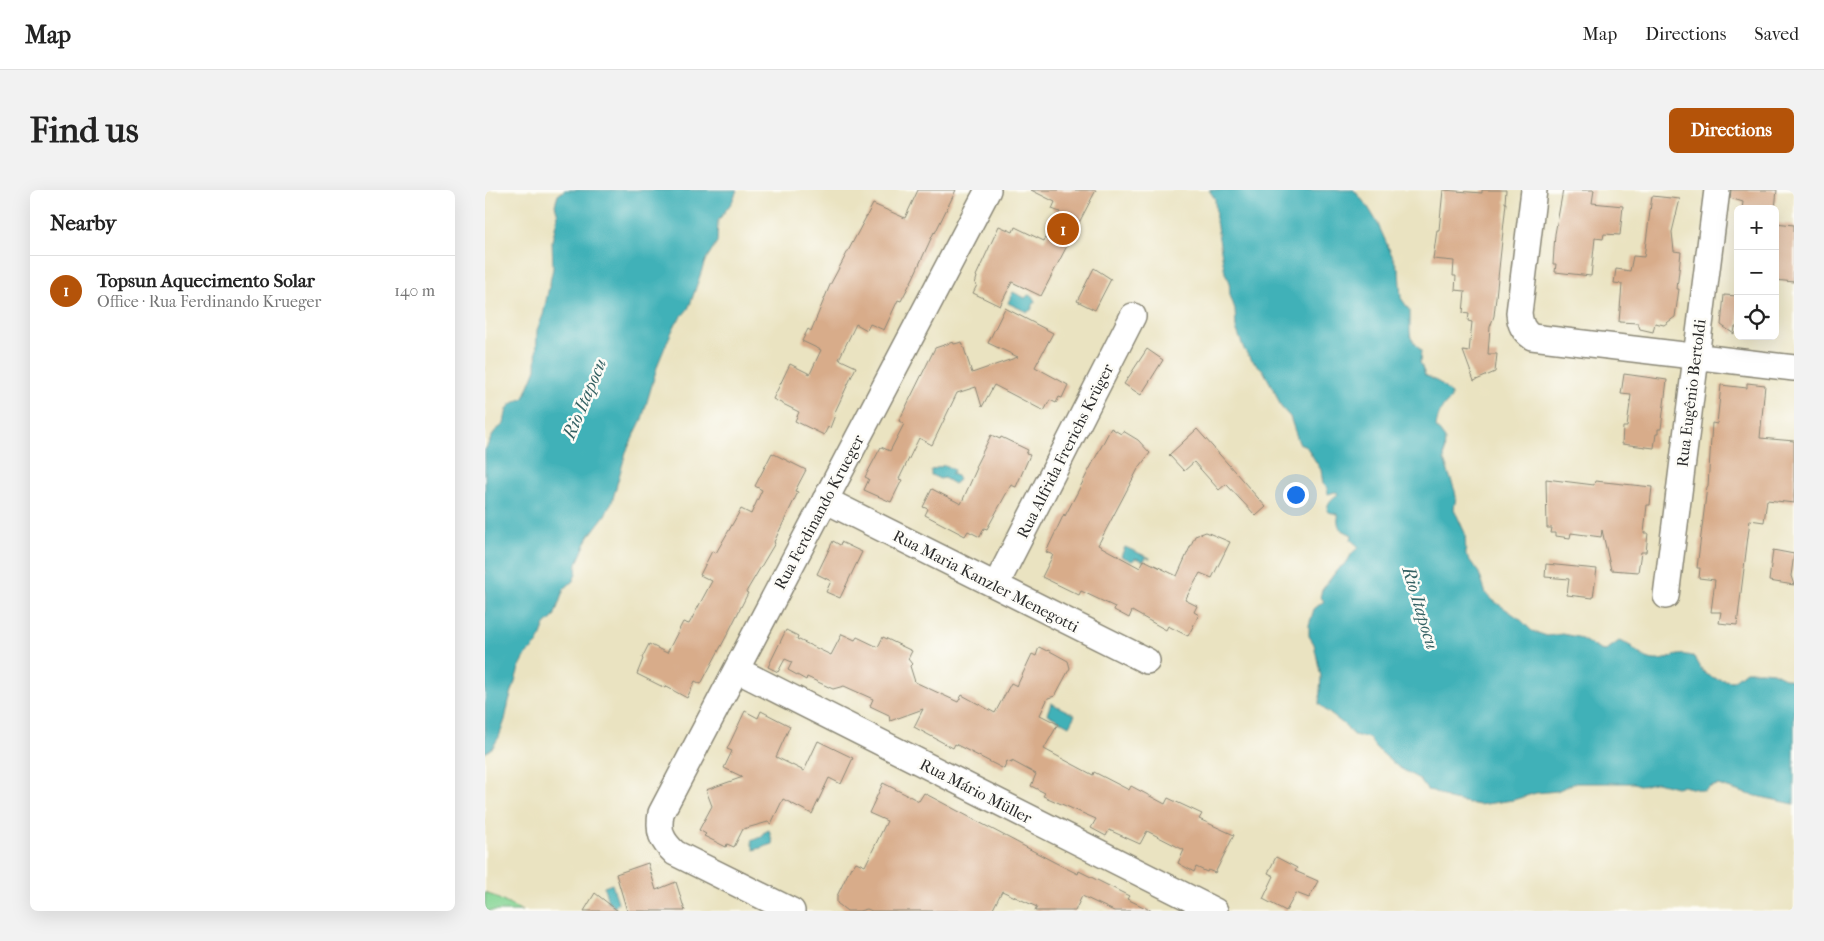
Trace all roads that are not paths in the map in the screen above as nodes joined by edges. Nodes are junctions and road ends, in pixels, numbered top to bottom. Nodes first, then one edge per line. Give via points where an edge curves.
1 (988, 190) edge
2 (1534, 190) edge
3 (1717, 190) edge
4 (1133, 316) dead end
5 (1696, 358) junction
6 (1794, 368) edge
7 (825, 500) junction
8 (996, 585) junction
9 (1666, 596) dead end
10 (1147, 661) dead end
11 (737, 670) junction
12 (792, 911) edge
13 (1215, 911) edge

1 - 7 street, Rua Ferdinando Krueger
2 - 5 street via 1519,313 1522,328 1532,337
3 - 5 street, Rua Eugênio Bertoldi
4 - 8 street, Rua Alfrida Frerichs Krüger
5 - 6 street
5 - 9 street, Rua Eugênio Bertoldi
7 - 8 street, Rua Maria Kanzler Menegotti
7 - 11 street, Rua Ferdinando Krueger
8 - 10 street, Rua Maria Kanzler Menegotti
11 - 12 street, Rua Ferdinando Krueger via 661,813 661,837 675,853
11 - 13 street, Rua Mário Müller

